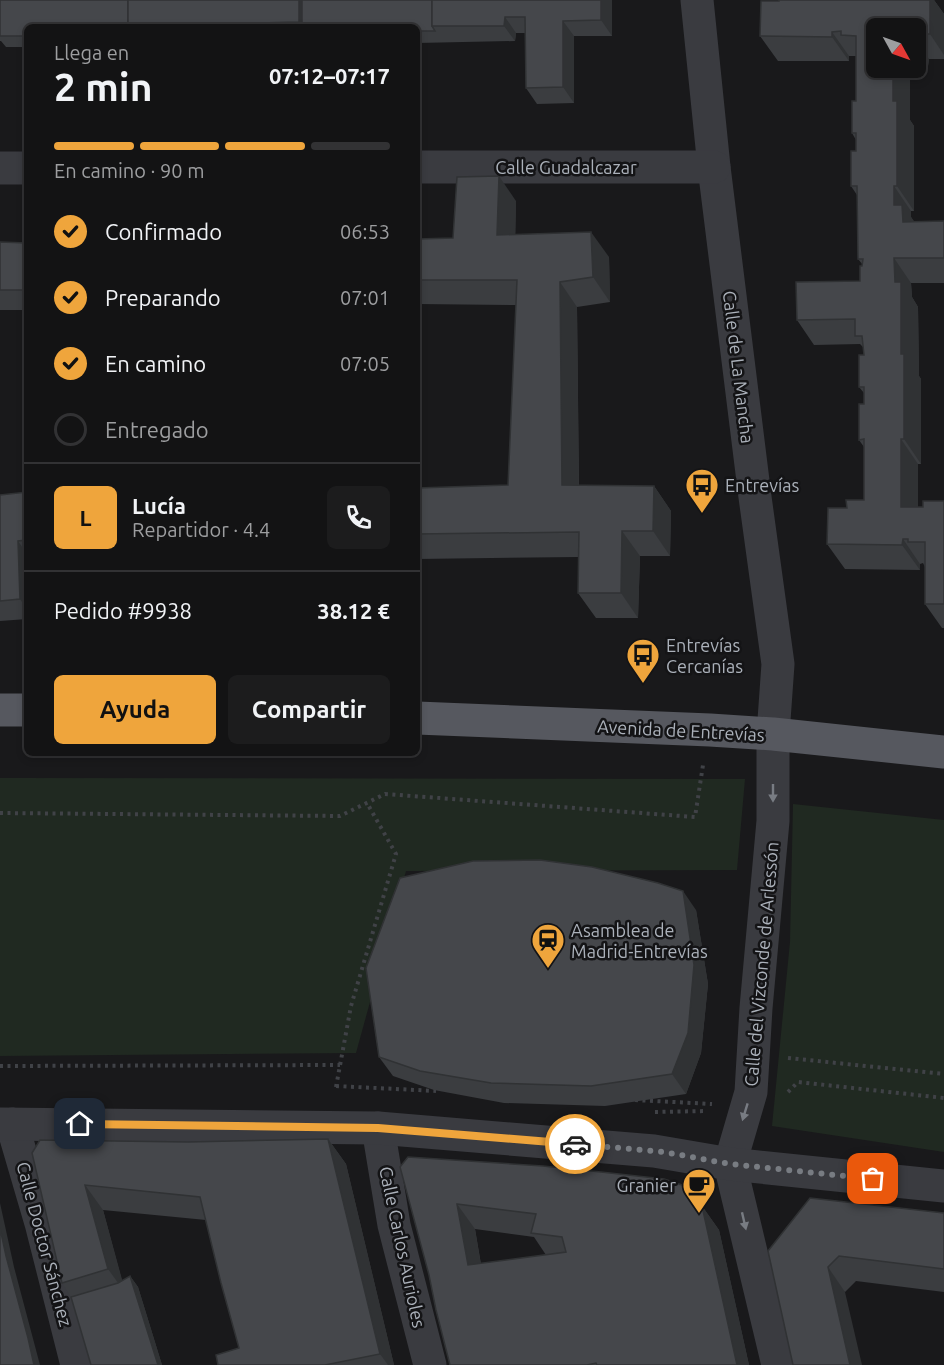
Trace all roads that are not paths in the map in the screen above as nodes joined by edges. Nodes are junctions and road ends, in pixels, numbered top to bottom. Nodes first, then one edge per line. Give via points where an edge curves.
1 (697, 0) edge
2 (420, 167) edge
3 (714, 167) junction
4 (0, 168) edge
5 (24, 168) edge
6 (0, 710) edge
7 (24, 710) edge
8 (420, 718) edge
9 (773, 734) junction
10 (944, 752) edge
11 (6, 1124) edge
12 (378, 1128) junction
13 (730, 1164) junction
14 (944, 1186) edge
15 (77, 1365) edge
16 (430, 1365) edge
17 (778, 1365) edge

1 - 3 street, Calle de La Mancha
2 - 3 street, Calle Guadalcazar
3 - 9 street, Calle de La Mancha via 778,664
4 - 5 street
6 - 7 main road
8 - 9 main road, Avenida de Entrevías
9 - 10 main road, Avenida de Entrevías
9 -> 13 street, Calle del Vizconde de Arlessón via 773,821 751,1092
11 - 12 street
11 - 15 street, Calle Doctor Sánchez via 41,1223
12 - 13 street via 654,1151
12 - 16 street, Calle Carlos Aurioles via 394,1225
13 - 14 street
13 -> 17 street, Calle del Vizconde de Arlessón

